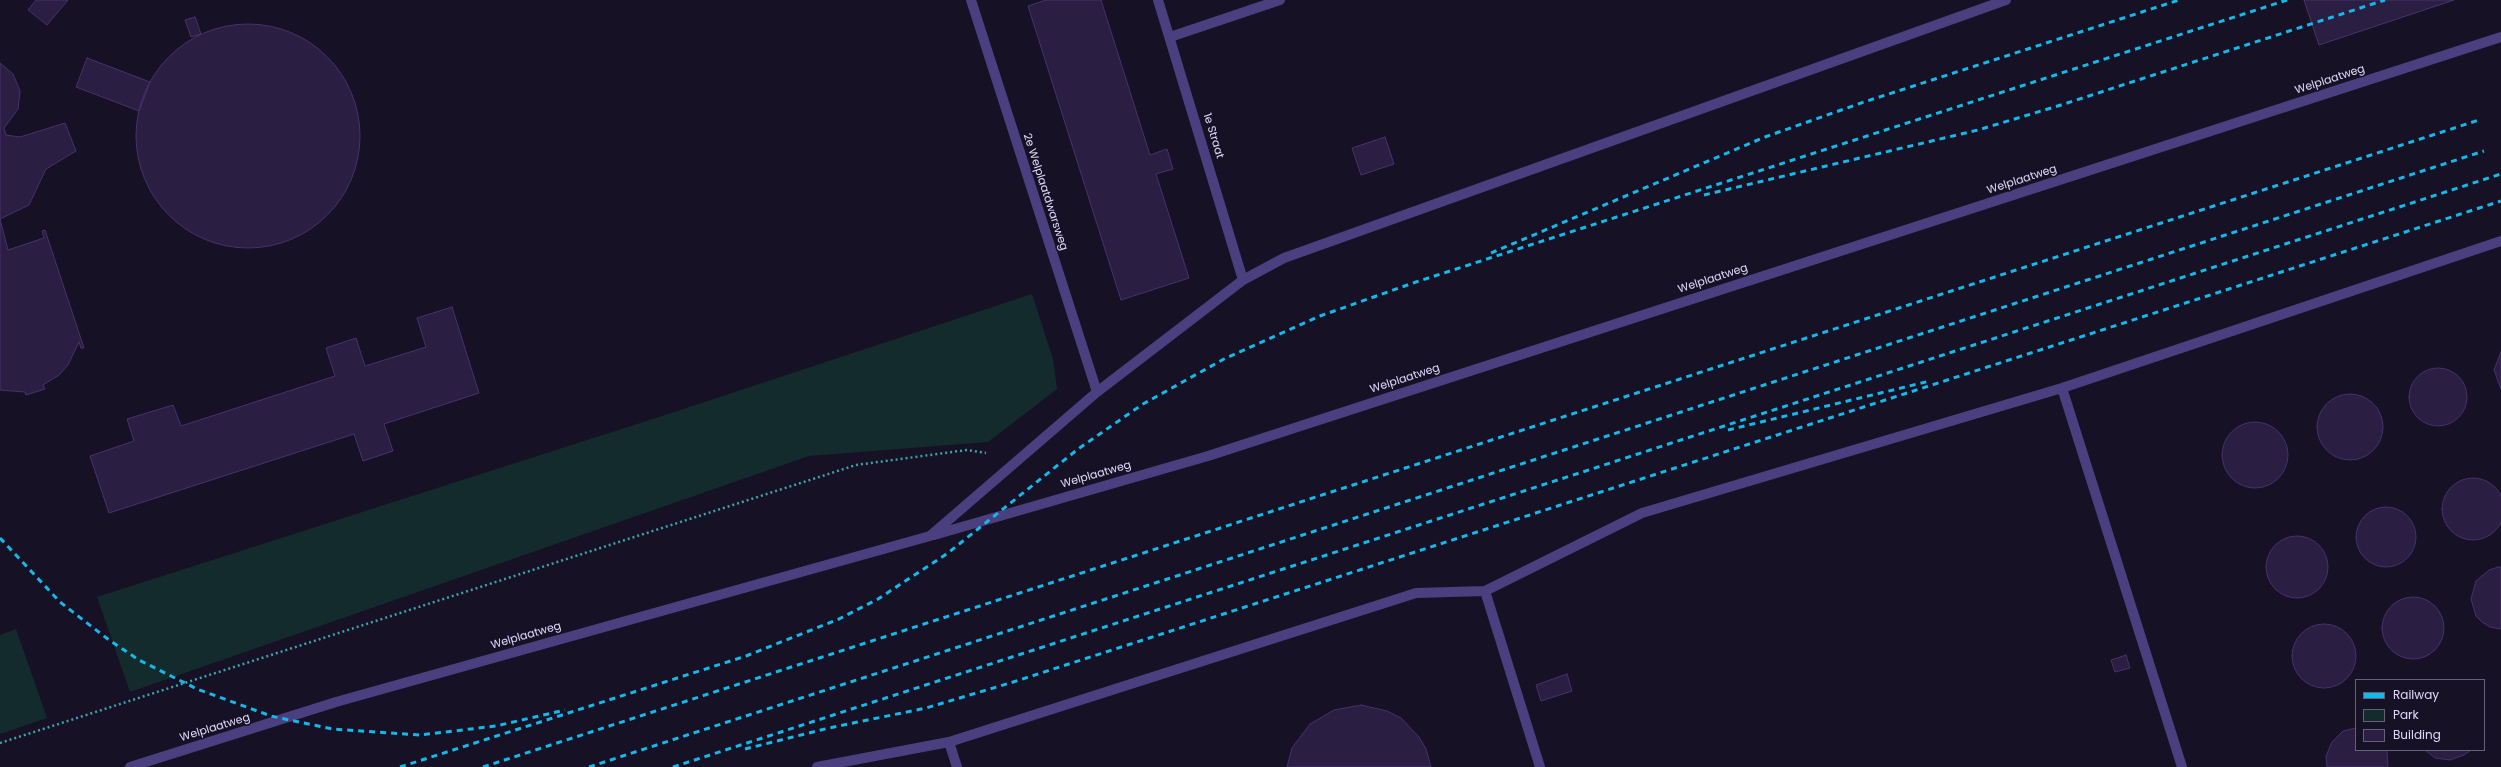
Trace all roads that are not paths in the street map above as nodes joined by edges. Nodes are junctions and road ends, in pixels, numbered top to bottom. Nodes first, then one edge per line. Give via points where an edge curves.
1 (971, 0) edge
2 (1158, 0) edge
3 (1280, 0) edge
4 (2006, 0) edge
5 (1170, 37) junction
6 (2501, 37) edge
7 (2501, 241) edge
8 (1243, 280) junction
9 (2062, 388) junction
10 (1097, 392) junction
11 (930, 536) junction
12 (1485, 591) junction
13 (949, 742) junction
14 (130, 767) edge
15 (817, 767) edge
16 (957, 767) edge
17 (1540, 767) edge
18 (2182, 767) edge

1 - 10 lane, 2e Welplaatdwarsweg
2 - 5 lane, 1e Straat
3 - 5 lane
4 - 8 lane, Welplaatweg via 1284,258
5 - 8 lane, 1e Straat
6 - 11 lane, Welplaatweg via 1216,453
7 - 9 lane
8 - 10 lane, Welplaatweg
9 - 12 lane via 1642,513
9 - 18 lane
10 - 11 lane, Welplaatweg
11 - 14 lane, Welplaatweg via 336,702
12 - 13 lane via 1416,594
12 - 17 lane
13 - 15 lane
13 - 16 lane

